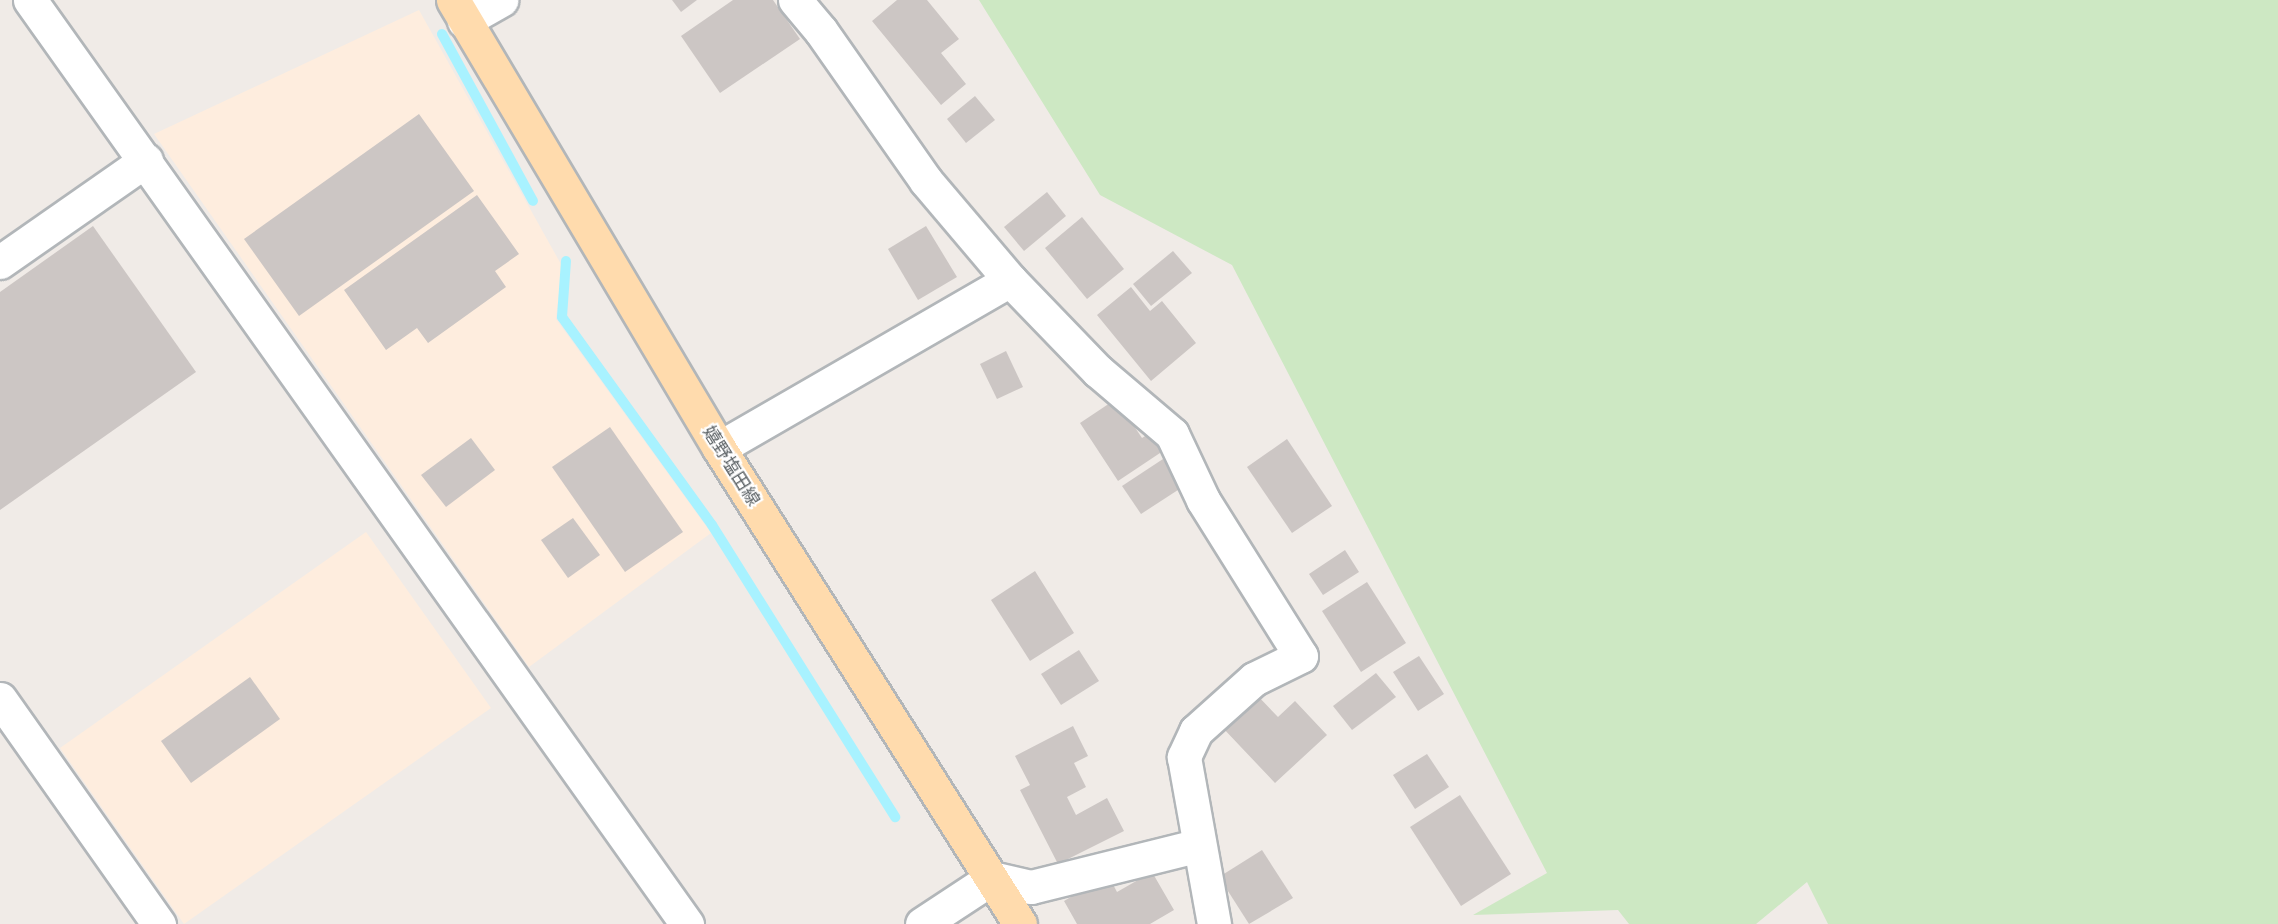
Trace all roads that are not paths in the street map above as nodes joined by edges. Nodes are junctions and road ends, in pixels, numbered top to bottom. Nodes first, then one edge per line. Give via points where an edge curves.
1 (30, 0) edge
2 (501, 0) edge
3 (795, 0) edge
4 (459, 11) edge
5 (146, 160) junction
6 (0, 262) edge
7 (1010, 280) junction
8 (719, 448) junction
9 (0, 699) edge
10 (1200, 845) junction
11 (992, 878) junction
12 (159, 924) edge
13 (687, 924) edge
14 (922, 924) edge
15 (1020, 924) edge
16 (1214, 924) edge

1 - 5 street
2 - 4 street
3 - 7 street via 926,181
4 - 8 main road, 嬉野塩田線
5 - 6 street
5 - 13 street
7 - 8 street
7 - 10 street via 1098,371 1172,434 1203,500 1301,656 1254,679 1196,731 1184,757
8 - 11 main road, 嬉野塩田線
9 - 12 street
10 - 11 street via 1031,887
10 - 16 street
11 - 14 street
11 - 15 main road, 嬉野塩田線

